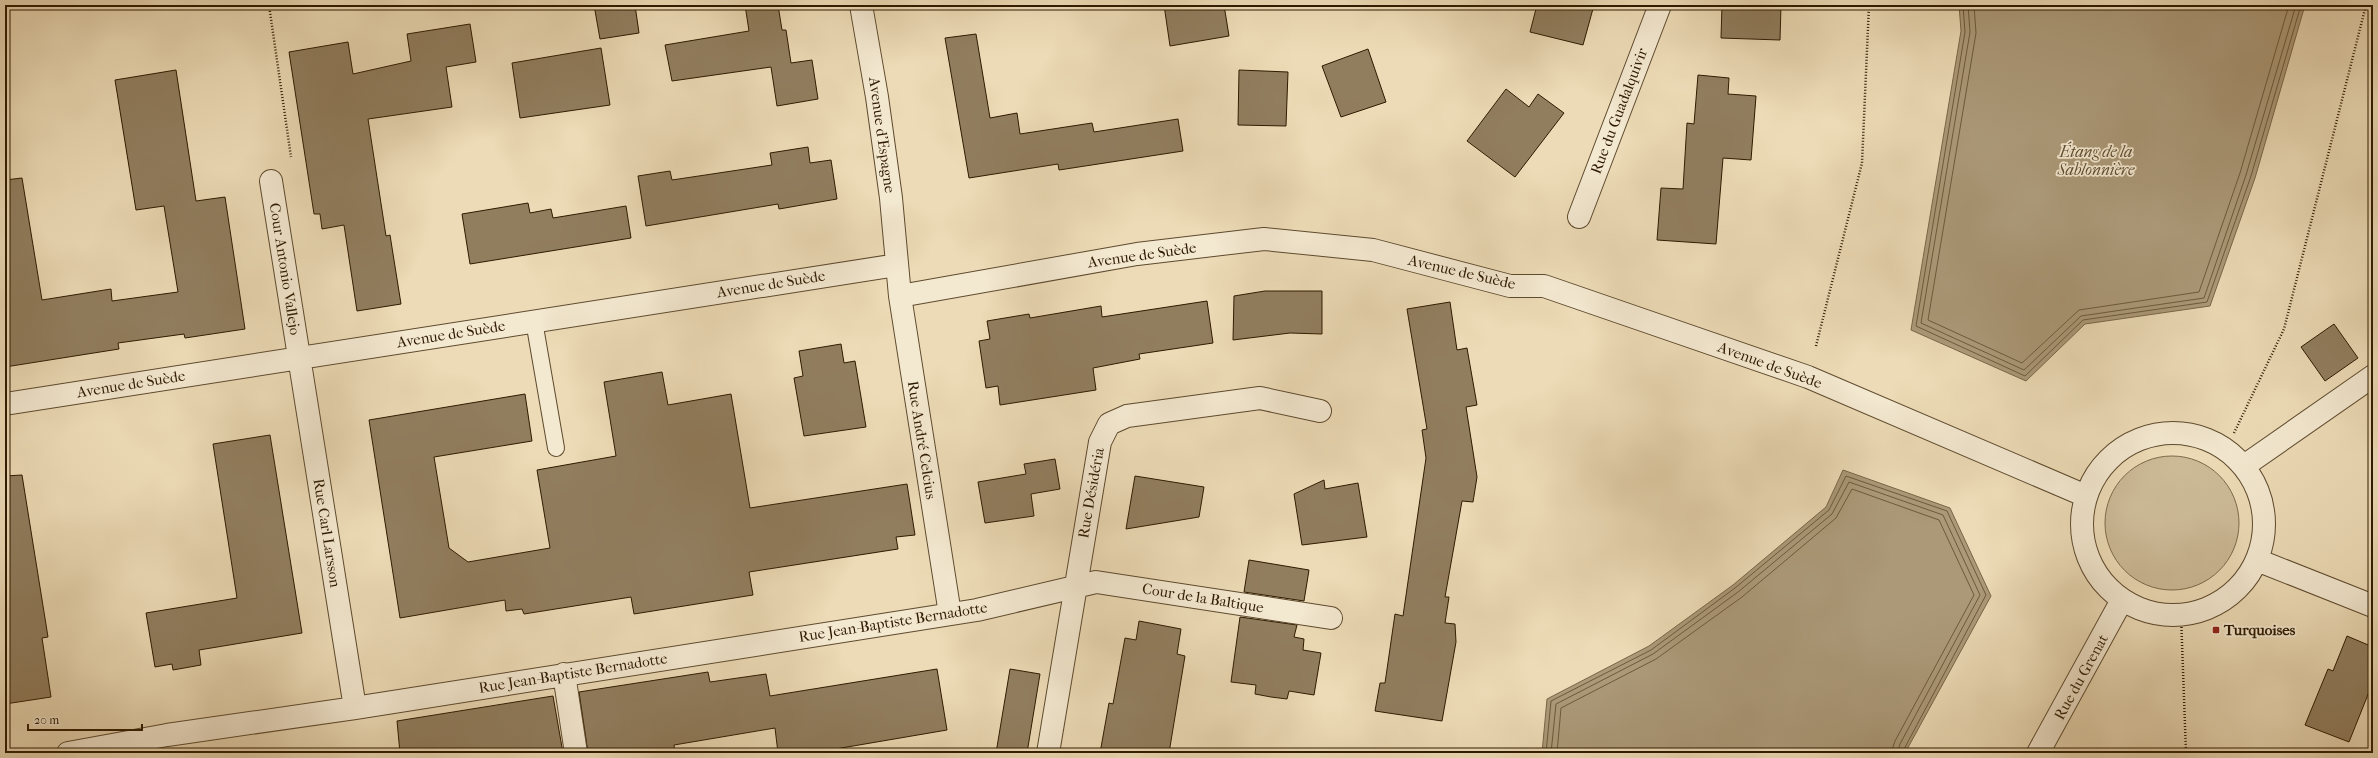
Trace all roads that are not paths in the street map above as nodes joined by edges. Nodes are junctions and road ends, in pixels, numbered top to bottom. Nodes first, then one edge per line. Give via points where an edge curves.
1 (861, 5) edge
2 (1660, 5) edge
3 (270, 180) dead end
4 (1579, 218) dead end
5 (897, 265) junction
6 (900, 296) junction
7 (534, 321) junction
8 (299, 358) junction
9 (2373, 376) edge
10 (5, 404) edge
11 (1320, 411) dead end
12 (556, 448) dead end
13 (2244, 466) junction
14 (2086, 496) junction
15 (2257, 560) junction
16 (1076, 586) junction
17 (2122, 600) junction
18 (2373, 606) edge
19 (950, 614) junction
20 (1331, 618) dead end
21 (564, 674) junction
22 (355, 708) junction
23 (169, 744) edge
24 (68, 753) edge
25 (576, 753) edge
26 (1048, 753) edge
27 (2038, 753) edge

1 - 5 street, Avenue d'Espagne via 879,112
2 - 4 street, Rue du Guadalquivir
3 - 8 street, Cour Antonio Vallejo
5 - 6 street, Rue André Celcius
5 - 7 street, Avenue de Suède
6 - 14 street, Avenue de Suède via 1137,254 1264,239 1373,250 1510,286 1544,286 1808,377
6 - 19 street, Rue André Celcius
7 - 8 street, Avenue de Suède
7 - 12 lane
8 - 10 street, Avenue de Suède
8 - 22 street, Rue Carl Larsson
9 - 13 street
11 - 16 street, Rue Désidéria via 1260,398 1127,416 1109,424 1100,442
13 - 14 street via 2226,450 2200,437 2172,433 2144,438 2119,450 2099,471
13 - 15 street via 2257,488 2263,512 2264,536
14 - 17 street via 2081,525 2086,554 2100,580
15 - 17 street via 2245,581 2227,598 2205,610 2181,615 2150,613
15 - 18 street
16 - 19 street, Rue Jean-Baptiste Bernadotte
16 - 20 street, Cour de la Baltique via 1096,582
16 - 26 street, Rue Désidéria
17 - 27 street, Rue du Grenat
19 - 21 street, Rue Jean-Baptiste Bernadotte
21 - 22 street, Rue Jean-Baptiste Bernadotte
21 - 25 street
22 - 23 street, Rue Jean-Baptiste Bernadotte
23 - 24 street, Rue Jean-Baptiste Bernadotte

